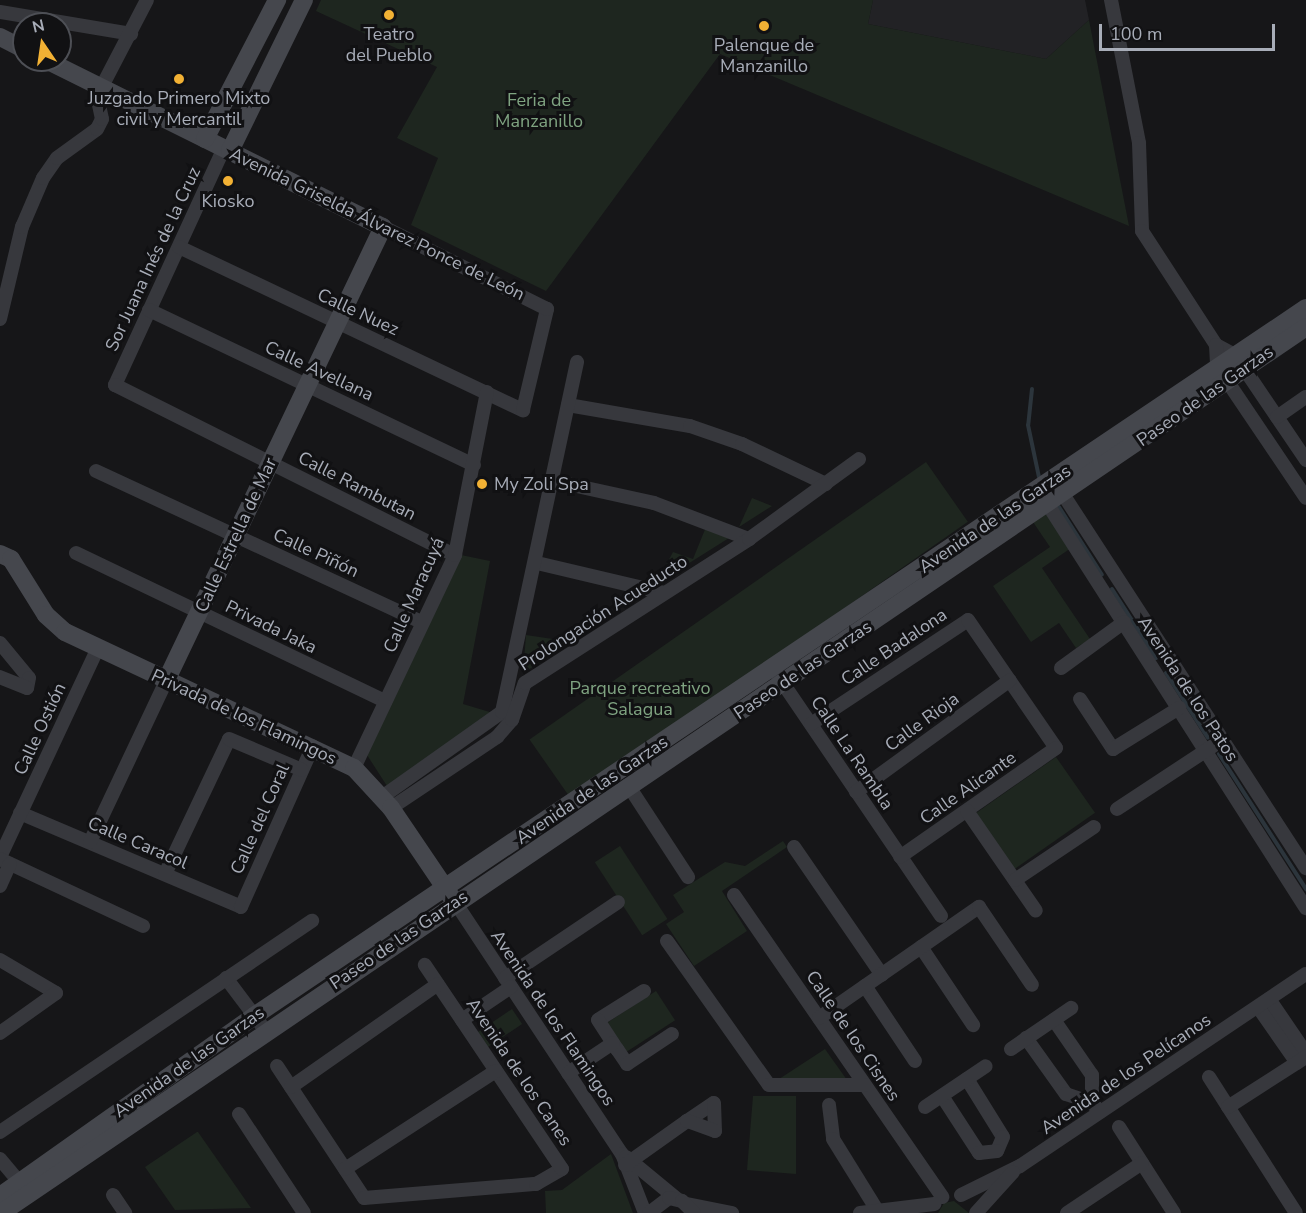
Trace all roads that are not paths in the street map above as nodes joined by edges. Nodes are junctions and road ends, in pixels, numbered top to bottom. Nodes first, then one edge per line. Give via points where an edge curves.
1 (147, 0) edge
2 (277, 0) edge
3 (304, 0) edge
4 (1111, 0) edge
5 (0, 12) edge
6 (131, 34) junction
7 (70, 72) edge
8 (103, 88) junction
9 (206, 139) junction
10 (227, 150) junction
11 (383, 227) junction
12 (178, 247) junction
13 (1306, 308) edge
14 (149, 310) junction
15 (0, 318) edge
16 (338, 322) junction
17 (1306, 327) edge
18 (1216, 345) junction
19 (577, 362) dead end
20 (1239, 362) junction
21 (1222, 373) junction
22 (115, 385) joint
23 (307, 386) junction
24 (487, 392) junction
25 (1306, 397) edge
26 (568, 405) junction
27 (523, 410) joint
28 (1277, 417) junction
29 (859, 459) dead end
30 (1306, 460) edge
31 (270, 463) junction
32 (474, 465) junction
33 (96, 471) dead end
34 (554, 481) junction
35 (826, 484) junction
36 (1051, 493) junction
37 (1306, 498) edge
38 (236, 536) junction
39 (749, 539) junction
40 (76, 554) dead end
41 (455, 555) junction
42 (6, 556) edge
43 (537, 563) junction
44 (664, 593) junction
45 (199, 612) junction
46 (422, 622) junction
47 (1124, 622) junction
48 (0, 643) edge
49 (97, 650) junction
50 (1061, 668) dead end
51 (0, 677) edge
52 (778, 677) junction
53 (1010, 680) junction
54 (166, 681) junction
55 (1080, 699) dead end
56 (386, 701) junction
57 (511, 704) junction
58 (1179, 708) junction
59 (811, 724) junction
60 (468, 739) junction
61 (1223, 740) junction
62 (313, 746) junction
63 (1207, 750) junction
64 (477, 751) junction
65 (354, 768) junction
66 (302, 770) junction
67 (628, 785) junction
68 (856, 792) junction
69 (386, 802) junction
70 (1117, 809) dead end
71 (967, 811) junction
72 (20, 813) junction
73 (1094, 827) dead end
74 (90, 843) junction
75 (794, 847) dead end
76 (900, 857) junction
77 (4, 860) edge
78 (1306, 868) edge
79 (165, 874) junction
80 (688, 877) dead end
81 (1015, 880) junction
82 (0, 886) edge
83 (450, 895) junction
84 (734, 895) dead end
85 (618, 902) dead end
86 (241, 907) joint
87 (1306, 908) edge
88 (1036, 911) dead end
89 (941, 916) dead end
90 (312, 921) dead end
91 (143, 926) dead end
92 (667, 941) dead end
93 (921, 947) junction
94 (0, 960) edge
95 (425, 965) dead end
96 (1306, 974) edge
97 (882, 975) junction
98 (226, 978) junction
99 (438, 984) junction
100 (1032, 985) dead end
101 (511, 986) junction
102 (865, 986) junction
103 (644, 991) dead end
104 (1263, 1003) junction
105 (1071, 1008) dead end
106 (819, 1018) junction
107 (1054, 1020) junction
108 (259, 1023) junction
109 (465, 1024) junction
110 (973, 1024) dead end
111 (0, 1033) edge
112 (672, 1034) dead end
113 (1026, 1038) junction
114 (615, 1046) junction
115 (1011, 1049) dead end
116 (1303, 1058) edge
117 (915, 1061) dead end
118 (277, 1066) dead end
119 (986, 1066) dead end
120 (496, 1071) junction
121 (571, 1077) junction
122 (1209, 1077) dead end
123 (967, 1079) junction
124 (864, 1085) junction
125 (291, 1087) junction
126 (942, 1096) junction
127 (829, 1106) dead end
128 (924, 1107) dead end
129 (1096, 1107) junction
130 (1228, 1107) junction
131 (239, 1114) dead end
132 (687, 1121) dead end
133 (1119, 1127) dead end
134 (0, 1132) edge
135 (997, 1151) junction
136 (0, 1159) edge
137 (626, 1160) junction
138 (1142, 1163) junction
139 (345, 1169) junction
140 (1014, 1170) junction
141 (20, 1182) junction
142 (113, 1195) dead end
143 (961, 1195) junction
144 (0, 1196) edge
145 (686, 1205) edge
146 (936, 1205) edge
147 (877, 1210) junction
148 (1, 1213) edge
149 (125, 1213) edge
150 (304, 1213) edge
151 (647, 1213) edge
152 (732, 1213) edge
153 (860, 1213) edge
154 (976, 1213) edge
155 (1066, 1213) edge
156 (1174, 1213) edge
157 (1296, 1213) edge

1 - 6 street
2 - 9 main road
3 - 10 main road
4 - 18 street via 1139,143 1142,231
5 - 6 street
6 - 8 street
7 - 8 main road, Avenida Griselda Álvarez Ponce de León
8 - 9 main road, Avenida Griselda Álvarez Ponce de León
8 - 15 street via 97,96 102,118 97,129 57,158 43,178 22,227
9 - 10 main road, Avenida Griselda Álvarez Ponce de León
10 - 11 main road, Avenida Griselda Álvarez Ponce de León
10 - 12 street, Sor Juana Inés de la Cruz
11 - 16 main road, Calle Estrella de Mar
11 - 27 street, Avenida Griselda Álvarez Ponce de León via 547,309
12 - 14 street, Sor Juana Inés de la Cruz
12 - 16 street, Calle Nuez
13 - 20 main road, Avenida de las Garzas
14 - 22 street, Sor Juana Inés de la Cruz
14 - 23 street, Calle Avellana
16 - 23 main road, Calle Estrella de Mar
16 - 24 street, Calle Nuez
17 - 20 main road, Paseo de las Garzas
18 - 20 street
18 - 21 street
19 - 26 street, Prolongación Acueducto
20 - 21 main road, Avenida de las Garzas
20 - 28 street
21 - 36 main road, Avenida de las Garzas
21 - 37 street
22 - 31 street, Calle Rambutan
23 - 31 main road, Calle Estrella de Mar
23 - 32 street, Calle Avellana
24 - 27 street, Calle Nuez
24 - 32 street, Calle Maracuyá
25 - 28 street
26 - 34 street, Prolongación Acueducto
26 - 35 street via 690,426 742,444
28 - 30 street
29 - 35 street, Prolongación Acueducto
31 - 38 main road, Calle Estrella de Mar
31 - 41 street, Calle Rambutan
32 - 41 street, Calle Maracuyá
33 - 38 street, Calle Piñón
34 - 39 street via 654,503
34 - 43 street, Prolongación Acueducto
35 - 39 street, Prolongación Acueducto
36 - 47 street, Avenida de los Patos
36 - 52 main road, Avenida de las Garzas
36 - 61 street, Avenida de los Patos
38 - 45 main road, Calle Estrella de Mar
38 - 46 street, Calle Piñón
39 - 44 street, Prolongación Acueducto
40 - 45 street, Privada Jaka
41 - 46 street, Calle Maracuyá
42 - 49 main road, Privada de los Flamingos via 46,615
43 - 44 street
43 - 57 street, Prolongación Acueducto
44 - 57 street, Prolongación Acueducto via 525,683
45 - 54 main road, Calle Estrella de Mar
45 - 56 street, Privada Jaka
46 - 56 street, Calle Maracuyá
47 - 50 street
47 - 58 street, Avenida de los Patos
48 - 51 street via 29,678 27,688
49 - 54 main road, Privada de los Flamingos
49 - 72 street, Calle Ostión
52 - 59 street, Calle La Rambla
52 - 67 main road, Paseo de las Garzas
52 - 83 main road, Avenida de las Garzas
53 - 59 street, Calle Badalona via 968,620
53 - 68 street, Calle Rioja
53 - 71 street, Calle Alicante via 1056,748
54 - 62 main road, Privada de los Flamingos
54 - 74 street, Calle Estrella de Mar
55 - 58 street via 1113,749
56 - 65 street, Calle Maracuyá
57 - 60 street, Prolongación Acueducto via 496,721
57 - 64 street, Prolongación Acueducto via 512,720
58 - 63 street, Avenida de los Patos
59 - 68 street, Calle La Rambla
60 - 64 street
60 - 69 street, Prolongación Acueducto
61 - 63 street
61 - 78 street, Avenida de los Patos
62 - 65 main road, Privada de los Flamingos
62 - 66 street, Calle del Coral
63 - 70 street
63 - 87 street, Avenida de los Patos
64 - 69 street, Prolongación Acueducto
65 - 69 main road, Privada de los Flamingos
66 - 79 street via 229,739
66 - 86 street, Calle del Coral
67 - 80 street
67 - 83 main road, Paseo de las Garzas
68 - 76 street, Calle La Rambla
69 - 83 main road, Privada de los Flamingos
71 - 76 street, Calle Alicante
71 - 81 street
72 - 74 street, Calle Caracol
72 - 77 street, Calle Ostión
73 - 81 street
74 - 79 street, Calle Caracol
75 - 97 street
76 - 89 street, Calle La Rambla
77 - 82 street, Calle Ostión
77 - 91 street
79 - 86 street, Calle Caracol
81 - 88 street
83 - 101 street, Avenida de los Flamingos
83 - 108 main road, Avenida de las Garzas
84 - 106 street, Calle de los Cisnes
85 - 101 street
90 - 98 street
92 - 124 street via 769,1085
93 - 97 street
93 - 100 street via 979,907
93 - 110 street
94 - 111 street via 56,993
95 - 99 street, Avenida de los Canes
96 - 104 street, Avenida de los Pelícanos
97 - 102 street
98 - 108 street
98 - 134 street
99 - 109 street, Avenida de los Canes
99 - 125 street
101 - 109 street
101 - 121 street, Avenida de los Flamingos
102 - 106 street
102 - 117 street
103 - 114 street via 598,1020
104 - 116 street
104 - 129 street, Avenida de los Pelícanos
105 - 107 street
106 - 124 street, Calle de los Cisnes
107 - 113 street
107 - 129 street via 1092,1075
108 - 141 main road, Avenida de las Garzas
108 - 148 main road
109 - 120 street, Avenida de los Canes
112 - 114 street via 627,1064
113 - 115 street
113 - 129 street via 1066,1094
114 - 121 street
116 - 130 street
118 - 125 street, Avenida de los Canes
119 - 123 street
120 - 139 street
120 - 139 street, Avenida de los Canes via 562,1169 536,1185 364,1198
121 - 137 street, Avenida de los Flamingos
122 - 130 street
123 - 126 street
123 - 135 street via 1003,1137
124 - 146 street, Calle de los Cisnes
125 - 139 street, Avenida de los Canes
126 - 128 street
126 - 135 street via 979,1153
127 - 147 street via 833,1139
129 - 140 street, Avenida de los Pelícanos
130 - 157 street
131 - 150 street
132 - 137 street
133 - 138 street
135 - 140 street
136 - 141 street
137 - 145 street, Avenida de los Flamingos
137 - 151 street, Avenida de los Flamingos
138 - 155 street
138 - 156 street
140 - 143 street, Avenida de los Pelícanos
140 - 154 street
141 - 144 main road, Avenida de las Garzas
142 - 149 street
143 - 146 street
143 - 154 street
145 - 151 street via 661,1200
145 - 152 street, Avenida de los Flamingos
146 - 147 street
147 - 153 street

